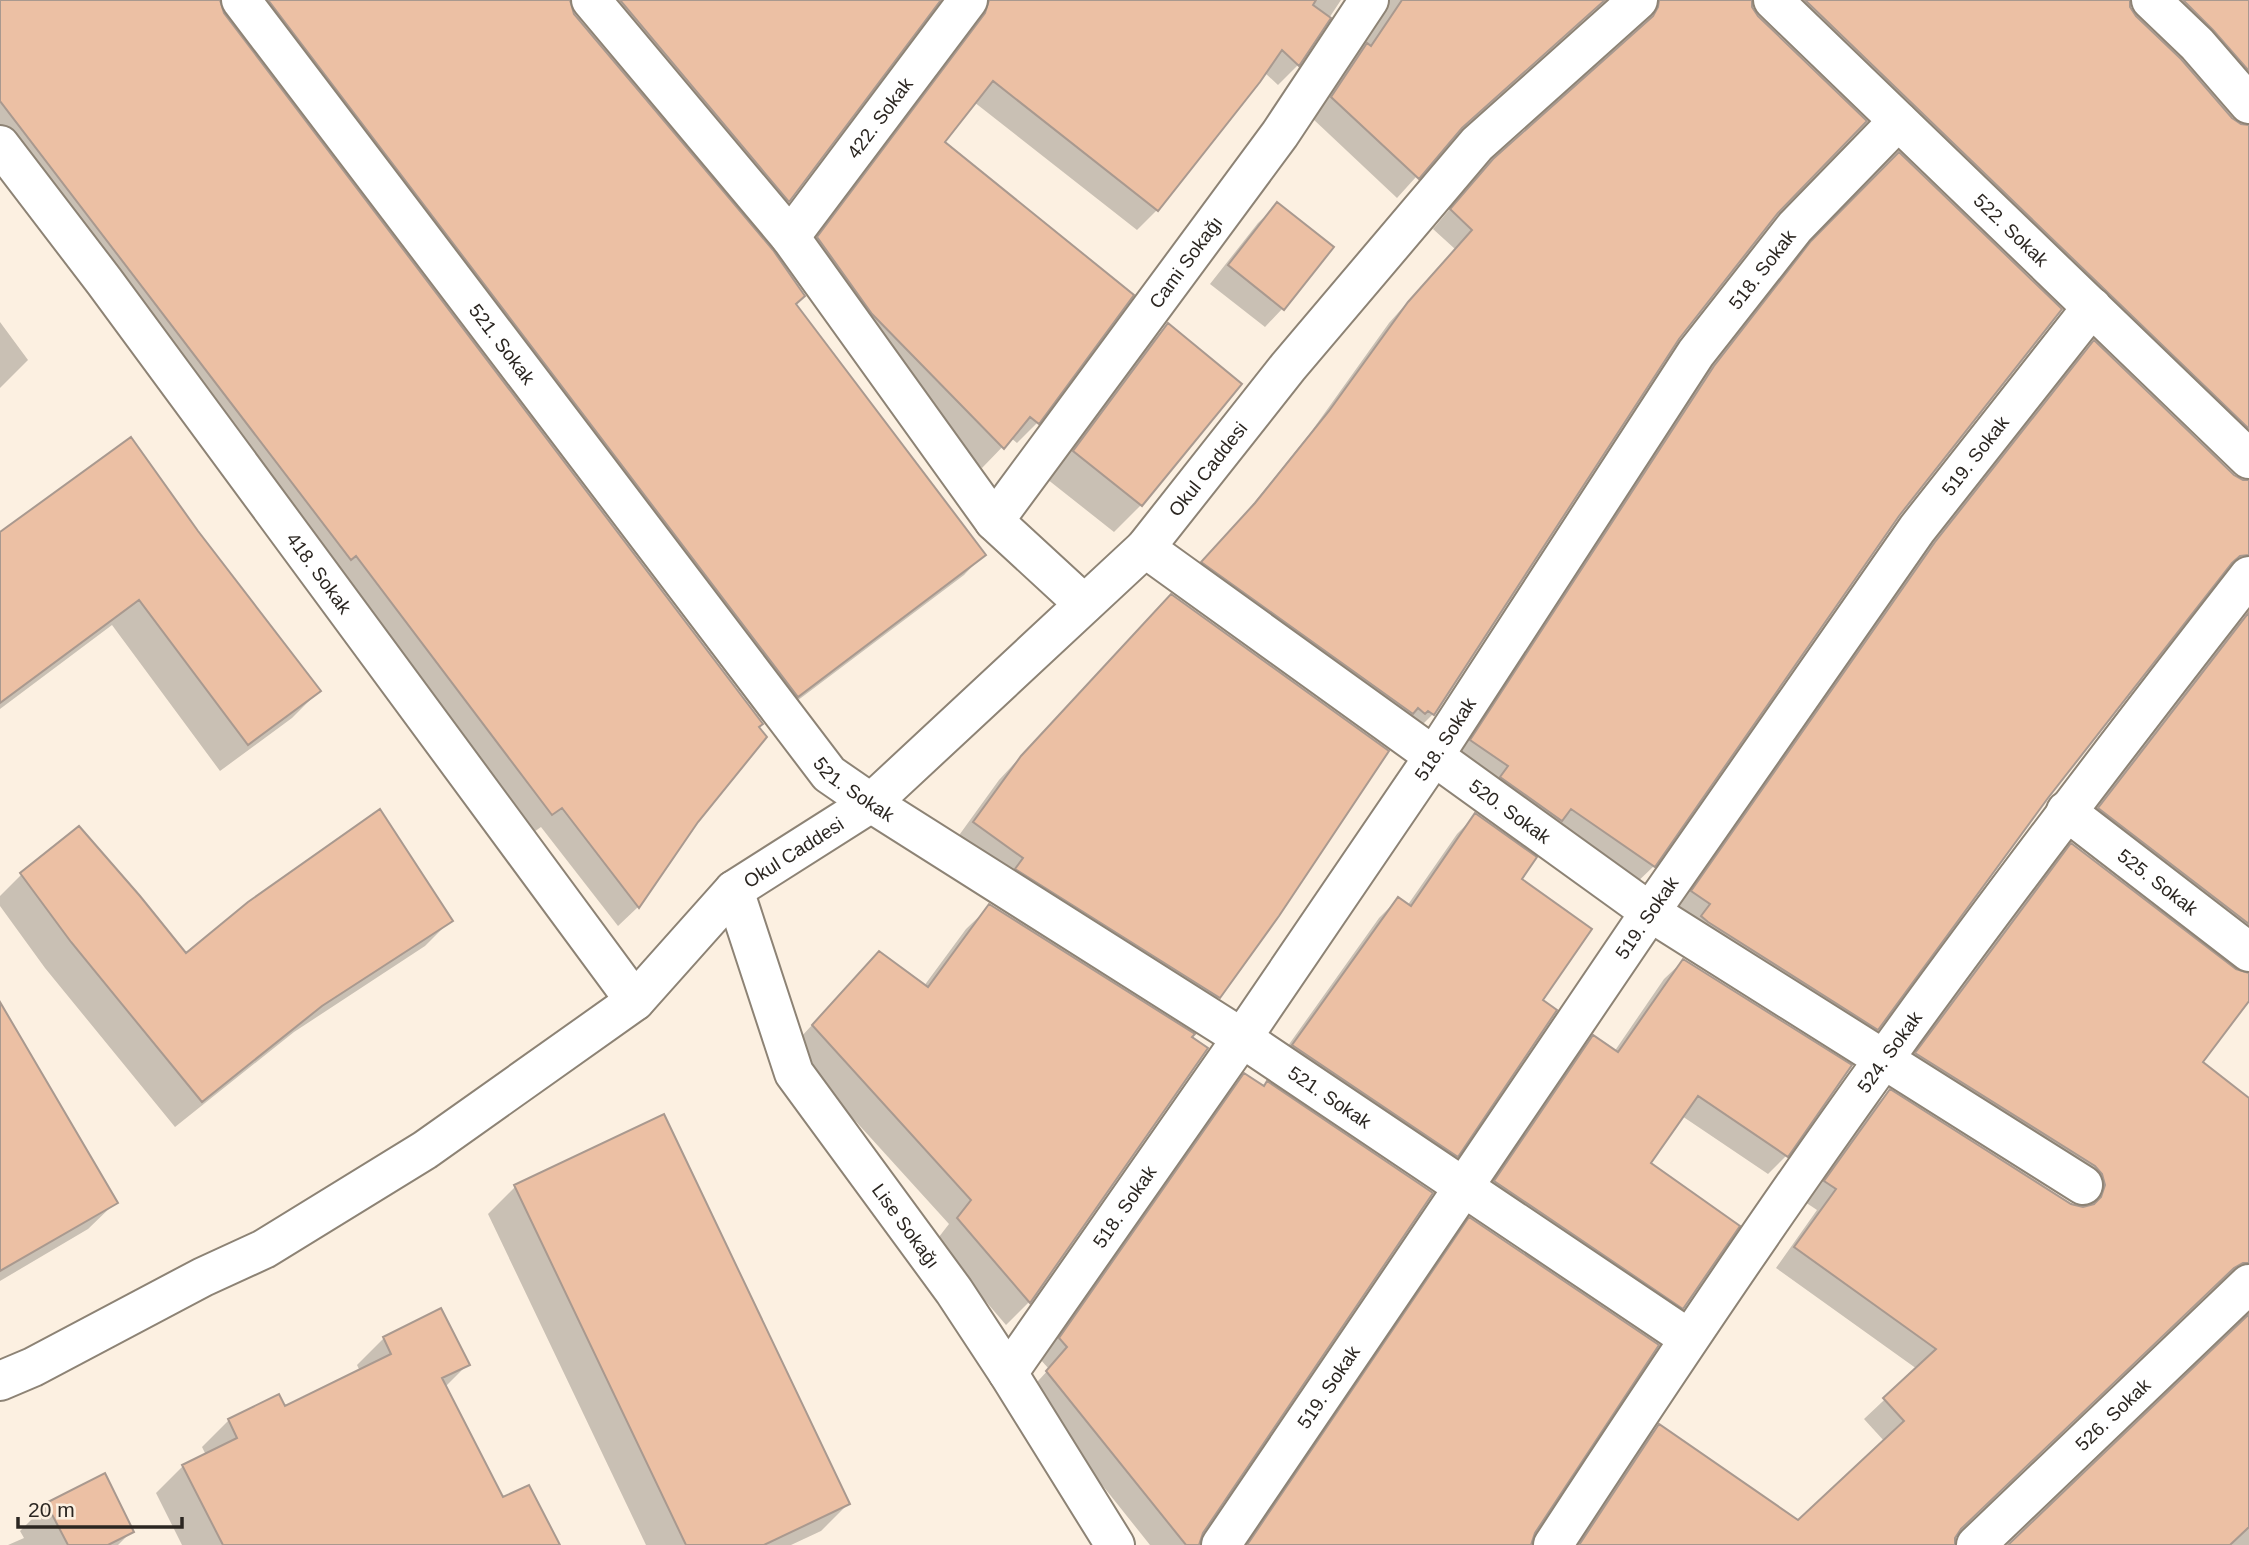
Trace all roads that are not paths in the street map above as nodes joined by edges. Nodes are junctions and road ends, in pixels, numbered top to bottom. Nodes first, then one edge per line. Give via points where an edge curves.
1 (241, 0) edge
2 (968, 0) edge
3 (1369, 0) edge
4 (1638, 0) edge
5 (1773, 0) edge
6 (2151, 0) edge
7 (607, 7) edge
8 (2249, 104) edge
9 (1898, 121) junction
10 (0, 145) edge
11 (790, 237) junction
12 (2092, 307) junction
13 (2249, 459) edge
14 (994, 521) junction
15 (1145, 548) junction
16 (2249, 576) edge
17 (1084, 604) junction
18 (1434, 756) junction
19 (871, 803) junction
20 (2066, 811) junction
21 (734, 890) junction
22 (1650, 912) junction
23 (2249, 952) edge
24 (635, 1001) junction
25 (1242, 1038) junction
26 (1883, 1060) junction
27 (2083, 1185) dead end
28 (1464, 1187) junction
29 (2249, 1284) edge
30 (1688, 1338) junction
31 (3, 1372) edge
32 (1008, 1373) junction
33 (1115, 1545) edge
34 (1221, 1545) edge
35 (1553, 1545) edge
36 (1976, 1545) edge

1 - 19 street, 521. Sokak via 829,774
2 - 11 street, 422. Sokak
3 - 14 street, Cami Sokağı via 1272,145
4 - 15 street, Okul Caddesi via 1477,144 1288,367
5 - 9 street, 522. Sokak
6 - 8 street
7 - 11 street
9 - 12 street, 522. Sokak
9 - 18 street, 518. Sokak via 1795,227 1696,353
10 - 24 street, 418. Sokak
11 - 14 street
12 - 13 street, 522. Sokak
12 - 22 street, 519. Sokak via 1917,529
14 - 17 street
15 - 17 street, Okul Caddesi
15 - 18 street, 520. Sokak
16 - 20 street, 524. Sokak
17 - 19 street, Okul Caddesi
18 - 22 street, 520. Sokak
18 - 25 street, 518. Sokak
19 - 21 street, Okul Caddesi
19 - 25 street, 521. Sokak
20 - 23 street, 525. Sokak
20 - 26 street, 524. Sokak
21 - 24 street, Okul Caddesi
21 - 32 street, Lise Sokağı via 794,1073 954,1291
22 - 26 street, 520. Sokak
22 - 28 street, 519. Sokak
24 - 31 street, Okul Caddesi via 425,1150 264,1249 33,1367
25 - 28 street, 521. Sokak
25 - 32 street, 518. Sokak
26 - 27 street, 520. Sokak
26 - 30 street, 524. Sokak
28 - 30 street, 521. Sokak
28 - 34 street, 519. Sokak
29 - 36 street, 526. Sokak
30 - 35 street, 524. Sokak
32 - 33 street, Lise Sokağı

